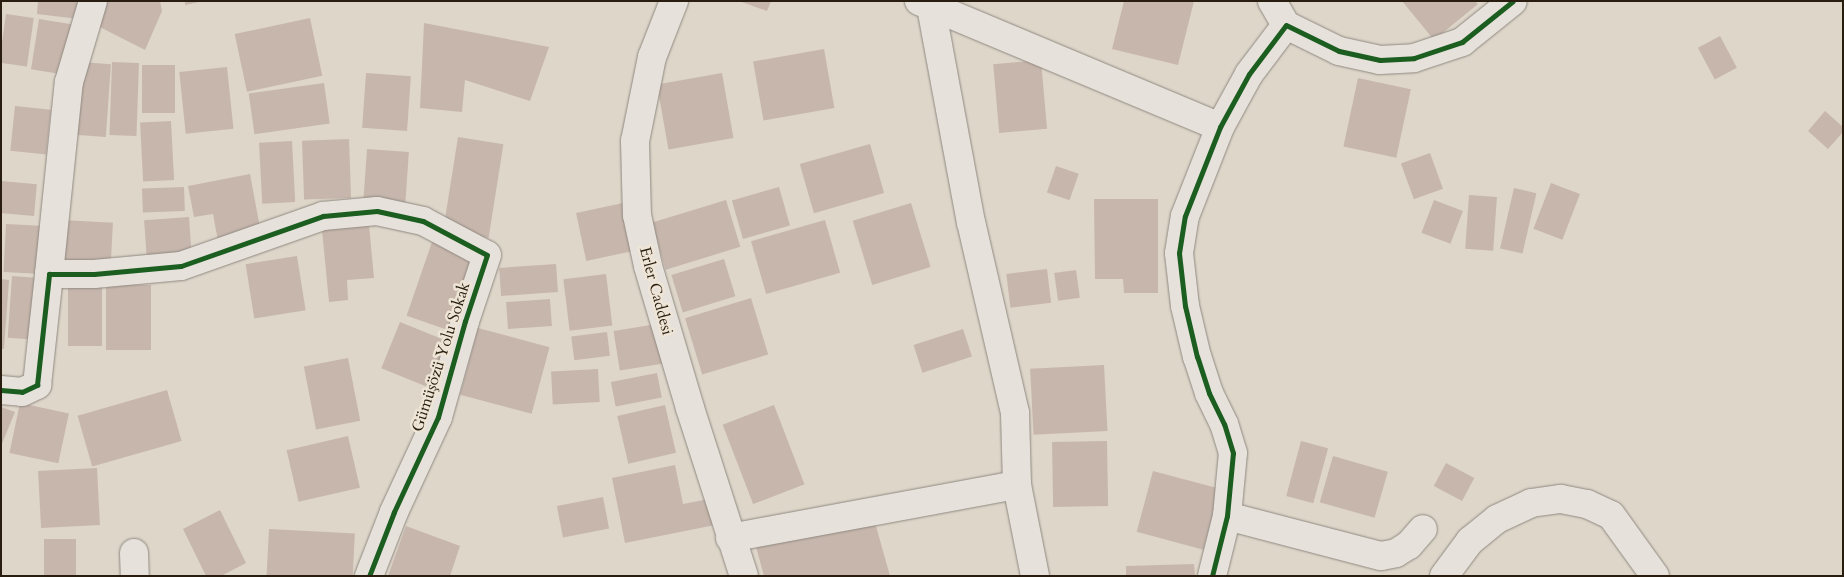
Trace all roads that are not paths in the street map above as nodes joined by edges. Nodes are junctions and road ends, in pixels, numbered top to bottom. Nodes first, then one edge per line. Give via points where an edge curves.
1 (93, 1) edge
2 (674, 1) edge
3 (1272, 1) edge
4 (1513, 1) edge
5 (925, 4) edge
6 (1286, 25) junction
7 (1220, 127) junction
8 (49, 274) junction
9 (1, 390) edge
10 (1017, 485) junction
11 (1227, 516) junction
12 (1423, 529) dead end
13 (730, 538) junction
14 (369, 576) edge
15 (744, 576) edge
16 (1035, 576) edge
17 (1212, 576) edge
18 (1444, 576) edge
19 (1655, 576) edge

1 - 8 street via 70,82
2 - 13 street, Erler Caddesi via 652,57 636,141 637,215 648,266
3 - 6 street
4 - 6 street via 1462,42 1414,58 1380,60 1339,51
5 - 7 street
5 - 10 street via 1015,413
6 - 7 street via 1249,74
7 - 11 street via 1185,216 1179,253 1185,306 1197,357 1233,453
8 - 9 street via 37,385 22,392
8 - 14 street, Gümüşözü Yolu Sokak via 112,273 181,266 323,216 377,211 423,221 488,255 465,321 438,417 394,512
10 - 13 street
10 - 16 street
11 - 12 street via 1381,556 1396,553 1409,545
11 - 17 street
13 - 15 street, Erler Caddesi
18 - 19 street via 1470,541 1497,518 1532,503 1561,499 1587,504 1611,515

